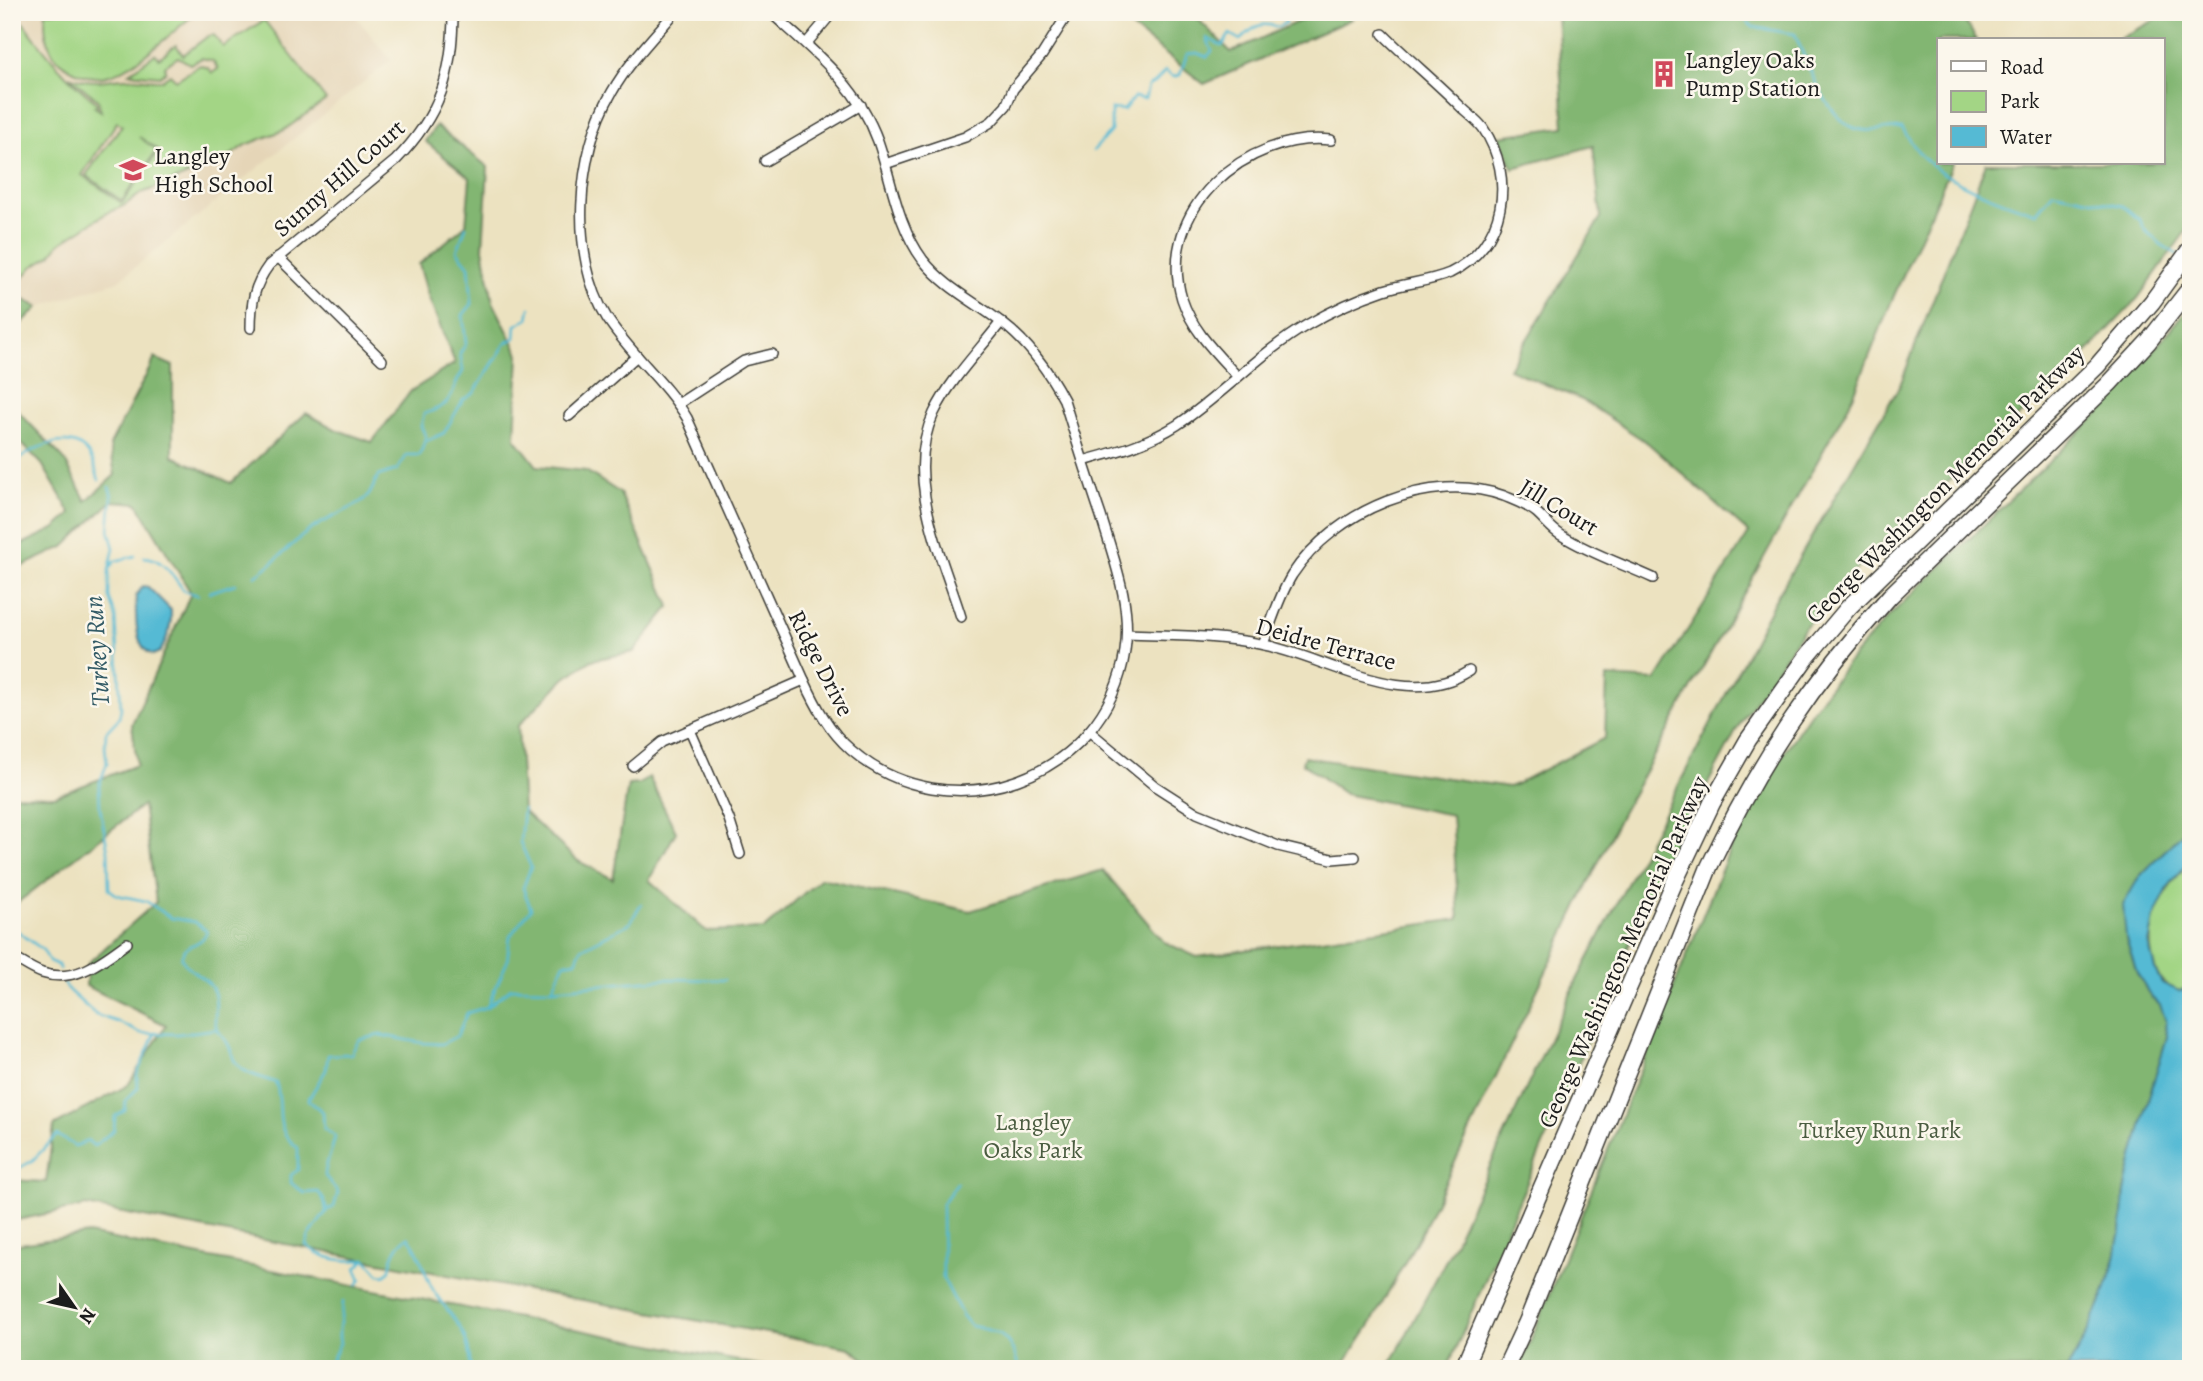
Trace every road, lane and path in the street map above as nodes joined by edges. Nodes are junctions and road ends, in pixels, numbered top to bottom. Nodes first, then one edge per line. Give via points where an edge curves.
1 (453, 12) edge
2 (675, 12) edge
3 (770, 12) edge
4 (833, 12) edge
5 (1069, 12) edge
6 (1383, 34) dead end
7 (806, 44) junction
8 (861, 106) junction
9 (1332, 141) dead end
10 (765, 160) dead end
11 (885, 164) junction
12 (2191, 248) edge
13 (278, 257) junction
14 (2191, 287) edge
15 (1001, 322) junction
16 (251, 328) dead end
17 (772, 354) dead end
18 (638, 356) junction
19 (382, 360) dead end
20 (1237, 376) junction
21 (678, 404) junction
22 (569, 416) dead end
23 (1083, 461) junction
24 (1653, 578) dead end
25 (961, 617) dead end
26 (1127, 634) junction
27 (1263, 644) junction
28 (1469, 670) dead end
29 (804, 680) junction
30 (690, 730) junction
31 (1089, 731) junction
32 (633, 766) dead end
33 (740, 854) dead end
34 (1355, 857) dead end
35 (127, 943) dead end
36 (12, 957) edge
37 (1463, 1369) edge
38 (1505, 1369) edge

1 - 13 street, Sunny Hill Court via 446,82 411,146
2 - 18 street, Ridge Drive via 610,94 595,130 586,174 582,240 591,283 607,317
3 - 7 street, Ridge Drive
4 - 7 street
5 - 11 street via 991,122 965,137
6 - 20 street via 1483,128 1503,185 1493,231 1466,263 1446,275 1383,290 1331,312 1271,348
7 - 8 street, Ridge Drive via 841,77
8 - 10 street
8 - 11 street, Ridge Drive
9 - 20 street via 1288,142 1228,170 1201,197 1187,220 1178,260 1183,300 1196,328
11 - 15 street, Ridge Drive via 902,220 921,257 946,285
12 - 37 highway, George Washington Memorial Parkway via 2097,366 1849,607 1799,667 1748,740 1674,883
13 - 16 street, Sunny Hill Court via 257,284
13 - 19 street
14 - 38 highway, George Washington Memorial Parkway via 2099,394 1890,596 1799,706 1759,769 1709,867
15 - 23 street, Ridge Drive via 1030,348 1054,382
15 - 25 street via 935,410 924,446 924,500
17 - 21 street via 744,361
18 - 21 street, Ridge Drive
18 - 22 street
20 - 23 street via 1168,430
21 - 29 street, Ridge Drive
23 - 26 street, Ridge Drive via 1122,587
24 - 27 street, Jill Court via 1558,534 1528,506 1501,495 1426,491 1368,510 1320,543 1284,590
26 - 27 street, Deidre Terrace
26 - 31 street, Ridge Drive via 1115,687
27 - 28 street, Deidre Terrace via 1382,682 1412,686 1439,684
29 - 30 street
29 - 31 street, Ridge Drive via 826,721 850,749 891,776 929,788 968,791 1016,781 1056,761
30 - 32 street via 648,750
30 - 33 street
31 - 34 street via 1155,786 1197,813 1278,846 1332,859
35 - 36 street via 95,967 66,975 43,973

